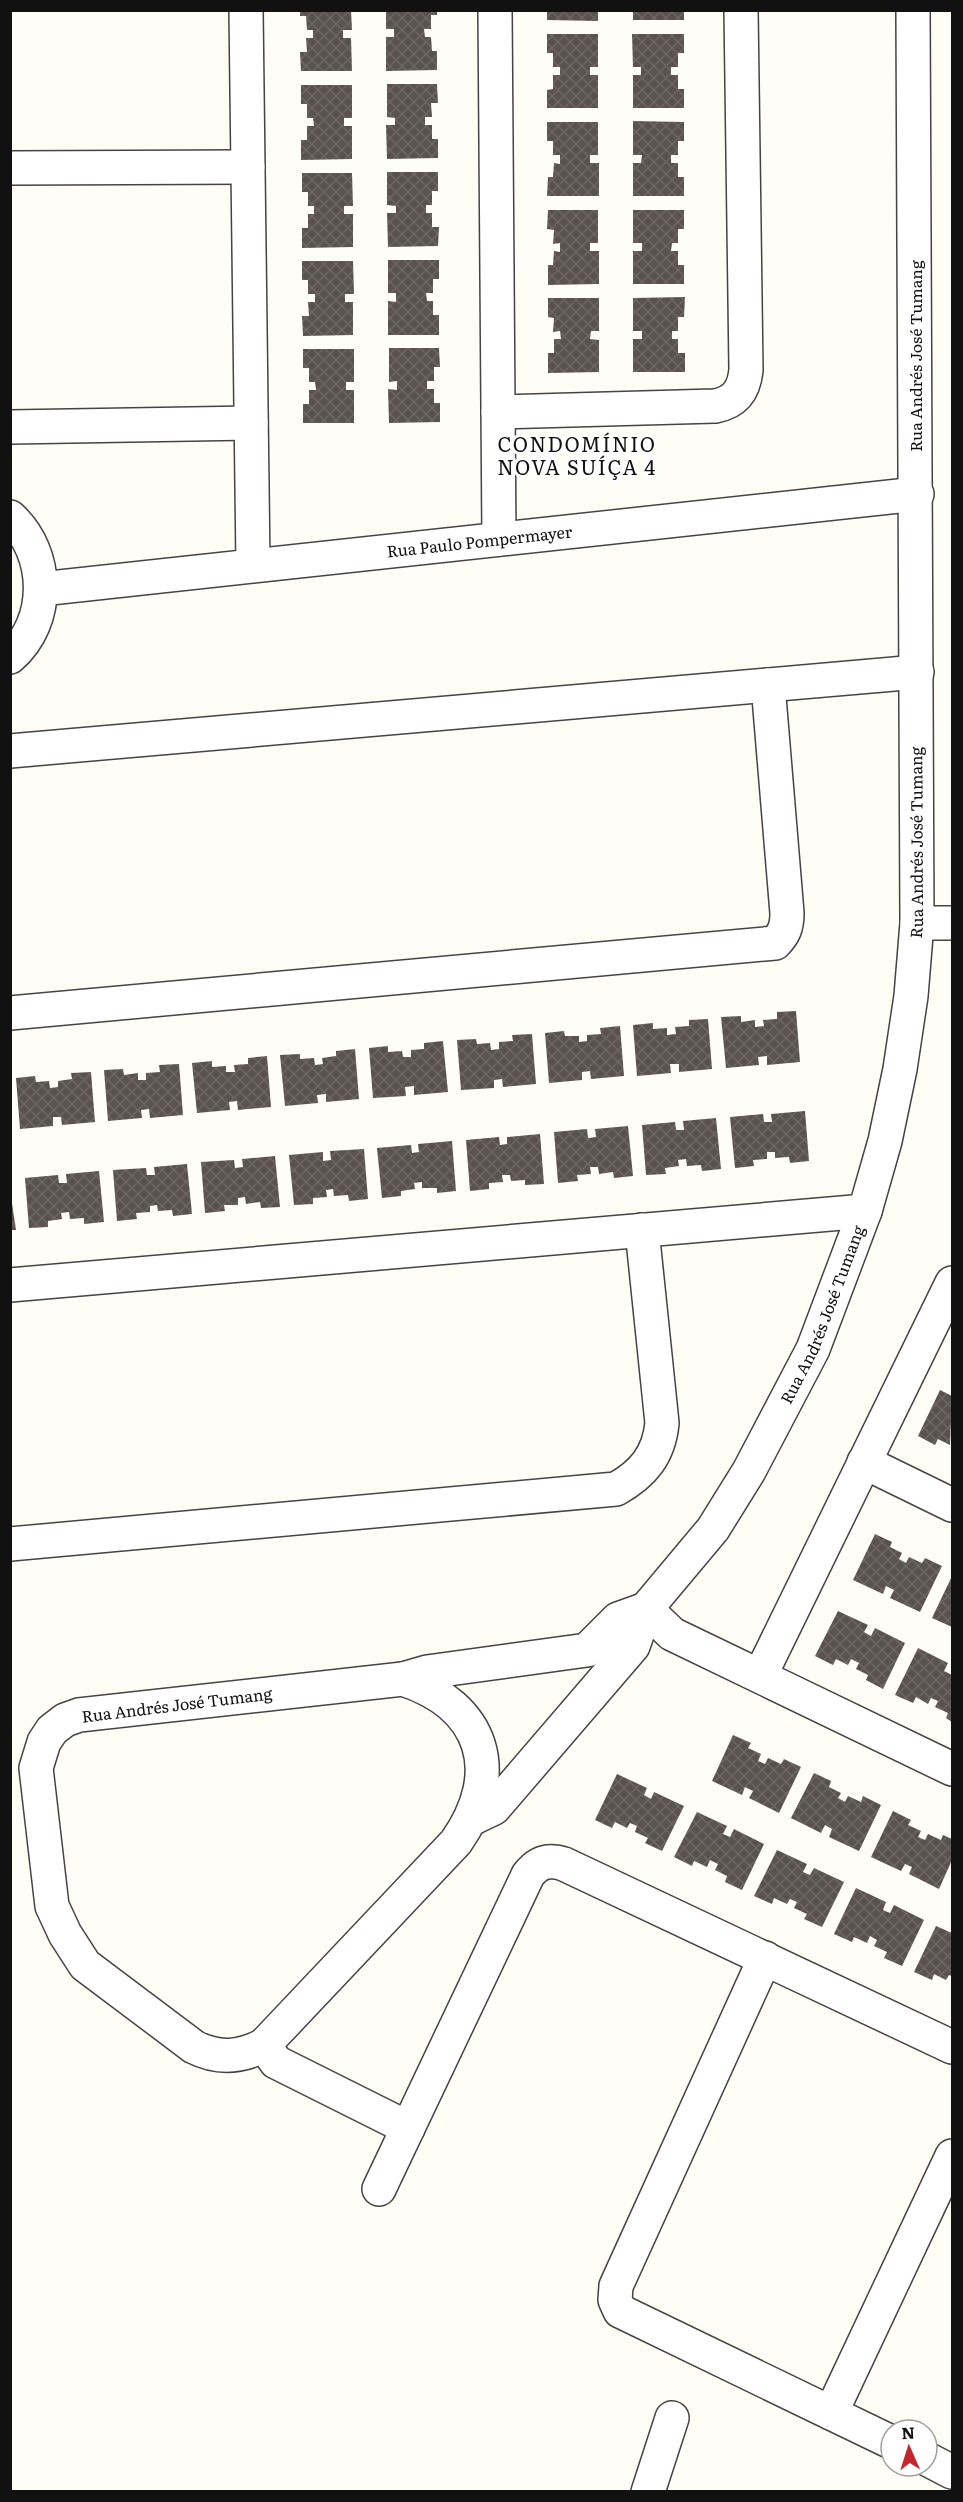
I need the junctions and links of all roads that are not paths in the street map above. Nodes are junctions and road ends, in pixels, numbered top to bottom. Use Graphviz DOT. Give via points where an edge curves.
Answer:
graph roads {
  1 [pos="246,10"];
  2 [pos="495,10"];
  3 [pos="741,10"];
  4 [pos="913,10"];
  5 [pos="248,166"];
  6 [pos="10,168"];
  7 [pos="498,412"];
  8 [pos="251,423"];
  9 [pos="10,427"];
  10 [pos="917,494"];
  11 [pos="10,518"];
  12 [pos="500,539"];
  13 [pos="253,566"];
  14 [pos="41,589"];
  15 [pos="10,657"];
  16 [pos="917,672"];
  17 [pos="768,686"];
  18 [pos="10,751"];
  19 [pos="917,923"];
  20 [pos="952,923"];
  21 [pos="10,1013"];
  22 [pos="865,1211"];
  23 [pos="642,1230"];
  24 [pos="952,1283"];
  25 [pos="10,1285"];
  26 [pos="864,1462"];
  27 [pos="952,1505"];
  28 [pos="10,1544"];
  29 [pos="646,1609"];
  30 [pos="760,1676"];
  31 [pos="403,1679"];
  32 [pos="952,1769"];
  33 [pos="471,1820"];
  34 [pos="765,1958"];
  35 [pos="264,2045"];
  36 [pos="952,2047"];
  37 [pos="408,2128"];
  38 [pos="952,2156"];
  39 [pos="379,2189"];
  40 [pos="831,2413"];
  41 [pos="672,2418"];
  42 [pos="879,2436"];
  43 [pos="648,2492"];
  1 -- 5 [label="street"];
  2 -- 7 [label="street"];
  3 -- 7 [label="street" via="746,370 739,394 715,406"];
  4 -- 10 [label="street, Rua Andrés José Tumang"];
  5 -- 6 [label="street"];
  5 -- 8 [label="street"];
  7 -- 12 [label="street"];
  8 -- 9 [label="street"];
  8 -- 13 [label="street"];
  10 -- 12 [label="street, Rua Paulo Pompermayer"];
  10 -- 16 [label="street, Rua Andrés José Tumang"];
  11 -- 14 [label="street" via="31,543 39,565"];
  12 -- 13 [label="street, Rua Paulo Pompermayer"];
  13 -- 14 [label="street, Rua Paulo Pompermayer"];
  14 -- 15 [label="street" via="38,612 29,634"];
  16 -- 17 [label="street"];
  16 -- 19 [label="street, Rua Andrés José Tumang"];
  17 -- 18 [label="street"];
  17 -- 21 [label="street" via="787,914 783,936 775,943"];
  19 -- 20 [label="street"];
  19 -- 22 [label="street, Rua Andrés José Tumang" via="900,1069"];
  22 -- 23 [label="street"];
  22 -- 29 [label="street, Rua Andrés José Tumang" via="821,1329 783,1411 713,1528"];
  23 -- 25 [label="street"];
  23 -- 28 [label="street" via="662,1423 660,1438 647,1466 616,1489"];
  24 -- 26 [label="street"];
  26 -- 27 [label="street"];
  26 -- 30 [label="street"];
  29 -- 30 [label="street" via="672,1634"];
  29 -- 31 [label="street" via="618,1619 587,1650 427,1672"];
  29 -- 33 [label="street" via="633,1646 494,1808"];
  30 -- 32 [label="street"];
  31 -- 33 [label="street, Rua Andrés José Tumang" via="448,1700 465,1718 477,1740 483,1767 481,1794"];
  31 -- 35 [label="street, Rua Andrés José Tumang" via="79,1715 52,1730 39,1755 36,1768 52,1906 85,1965 206,2053 234,2056"];
  33 -- 35 [label="street, Rua Andrés José Tumang" via="456,1842"];
  34 -- 36 [label="street"];
  34 -- 37 [label="street" via="564,1864 542,1863 528,1875"];
  34 -- 40 [label="street" via="616,2286 615,2300 620,2311"];
  35 -- 37 [label="street" via="276,2062"];
  37 -- 39 [label="street"];
  38 -- 40 [label="street"];
  40 -- 42 [label="street"];
  41 -- 43 [label="street"];
}
